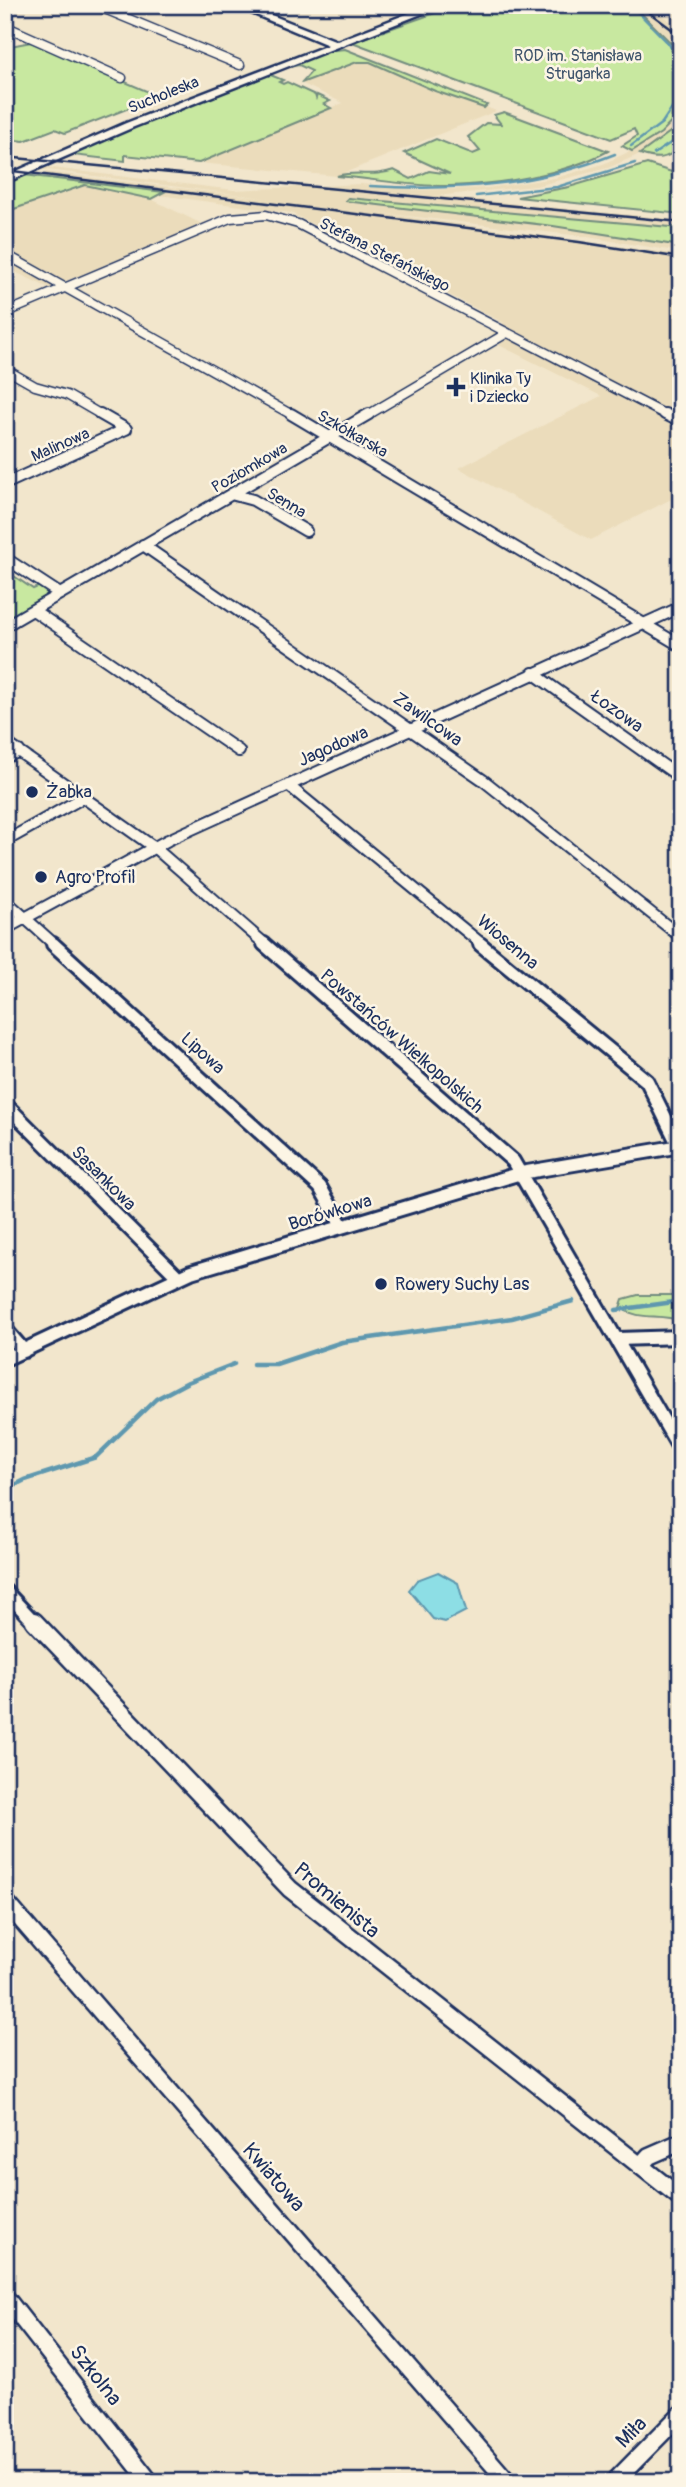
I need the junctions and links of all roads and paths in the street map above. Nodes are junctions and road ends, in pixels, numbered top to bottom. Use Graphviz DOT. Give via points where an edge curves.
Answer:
graph roads {
  1 [pos="95,5"];
  2 [pos="237,5"];
  3 [pos="414,5"];
  4 [pos="439,5"];
  5 [pos="425,10"];
  6 [pos="5,26"];
  7 [pos="335,44"];
  8 [pos="240,65"];
  9 [pos="122,78"];
  10 [pos="5,180"];
  11 [pos="5,254"];
  12 [pos="65,287"];
  13 [pos="5,313"];
  14 [pos="507,333"];
  15 [pos="5,369"];
  16 [pos="681,422"];
  17 [pos="331,436"];
  18 [pos="5,484"];
  19 [pos="243,487"];
  20 [pos="231,494"];
  21 [pos="253,500"];
  22 [pos="306,531"];
  23 [pos="143,545"];
  24 [pos="5,558"];
  25 [pos="60,594"];
  26 [pos="681,607"];
  27 [pos="33,610"];
  28 [pos="645,623"];
  29 [pos="5,626"];
  30 [pos="681,646"];
  31 [pos="533,673"];
  32 [pos="413,729"];
  33 [pos="5,742"];
  34 [pos="19,751"];
  35 [pos="239,751"];
  36 [pos="5,758"];
  37 [pos="681,778"];
  38 [pos="288,785"];
  39 [pos="84,797"];
  40 [pos="11,838"];
  41 [pos="155,848"];
  42 [pos="5,900"];
  43 [pos="27,917"];
  44 [pos="5,929"];
  45 [pos="681,937"];
  46 [pos="5,1104"];
  47 [pos="680,1146"];
  48 [pos="521,1173"];
  49 [pos="342,1226"];
  50 [pos="178,1277"];
  51 [pos="5,1328"];
  52 [pos="681,1337"];
  53 [pos="618,1339"];
  54 [pos="24,1350"];
  55 [pos="5,1359"];
  56 [pos="681,1451"];
  57 [pos="5,1591"];
  58 [pos="5,1901"];
  59 [pos="681,2142"];
  60 [pos="640,2166"];
  61 [pos="681,2198"];
  62 [pos="5,2297"];
  63 [pos="681,2414"];
  64 [pos="150,2482"];
  65 [pos="508,2482"];
  66 [pos="614,2482"];
  1 -- 8 [label="street"];
  2 -- 7 [label="street"];
  3 -- 5 [label="street"];
  4 -- 5 [label="street, Sucholeska"];
  5 -- 7 [label="street, Sucholeska"];
  6 -- 9 [label="street"];
  7 -- 10 [label="street, Sucholeska" via="112,132"];
  11 -- 12 [label="street, Szkółkarska"];
  12 -- 13 [label="street, Stefana Stefańskiego"];
  12 -- 14 [label="street, Stefana Stefańskiego" via="230,218 266,215 298,224"];
  12 -- 17 [label="street, Szkółkarska"];
  14 -- 16 [label="street, Stefana Stefańskiego"];
  14 -- 17 [label="street, Poziomkowa"];
  15 -- 18 [label="street, Malinowa" via="35,386 67,395 126,429"];
  17 -- 19 [label="street, Poziomkowa"];
  17 -- 28 [label="street, Szkółkarska"];
  19 -- 20 [label="street, Poziomkowa"];
  19 -- 21 [label="street, Senna"];
  20 -- 21 [label="street, Senna"];
  20 -- 23 [label="street, Poziomkowa"];
  21 -- 22 [label="street, Senna"];
  23 -- 25 [label="street, Poziomkowa"];
  23 -- 32 [label="street, Zawilcowa"];
  24 -- 25 [label="street"];
  25 -- 27 [label="street, Poziomkowa"];
  26 -- 28 [label="street, Jagodowa"];
  27 -- 29 [label="street, Poziomkowa"];
  27 -- 35 [label="street"];
  28 -- 30 [label="street, Szkółkarska"];
  28 -- 31 [label="street, Jagodowa"];
  31 -- 32 [label="street, Jagodowa"];
  31 -- 37 [label="street, Łozowa"];
  32 -- 38 [label="street, Jagodowa"];
  32 -- 45 [label="street, Zawilcowa"];
  33 -- 34 [label="street, Powstańców Wielkopolskich"];
  34 -- 36 [label="street"];
  34 -- 39 [label="street, Powstańców Wielkopolskich"];
  38 -- 41 [label="street, Jagodowa"];
  38 -- 47 [label="street, Wiosenna" via="647,1081"];
  39 -- 40 [label="street"];
  39 -- 41 [label="street, Powstańców Wielkopolskich"];
  41 -- 43 [label="street, Jagodowa"];
  41 -- 48 [label="street, Powstańców Wielkopolskich" via="513,1161"];
  42 -- 43 [label="street, Lipowa"];
  43 -- 44 [label="street, Jagodowa"];
  43 -- 49 [label="street, Lipowa" via="320,1187"];
  46 -- 50 [label="street, Sasankowa"];
  47 -- 48 [label="street, Borówkowa"];
  48 -- 49 [label="street, Borówkowa"];
  48 -- 53 [label="street, Powstańców Wielkopolskich"];
  49 -- 50 [label="street, Borówkowa"];
  50 -- 54 [label="street, Borówkowa"];
  51 -- 54 [label="street"];
  52 -- 53 [label="street"];
  53 -- 56 [label="street, Powstańców Wielkopolskich"];
  54 -- 55 [label="street, Borówkowa"];
  57 -- 60 [label="street, Promienista" via="290,1889"];
  58 -- 65 [label="street, Kwiatowa"];
  59 -- 60 [label="street"];
  60 -- 61 [label="street, Promienista"];
  62 -- 64 [label="street, Szkolna"];
  63 -- 66 [label="street, Miła"];
}
